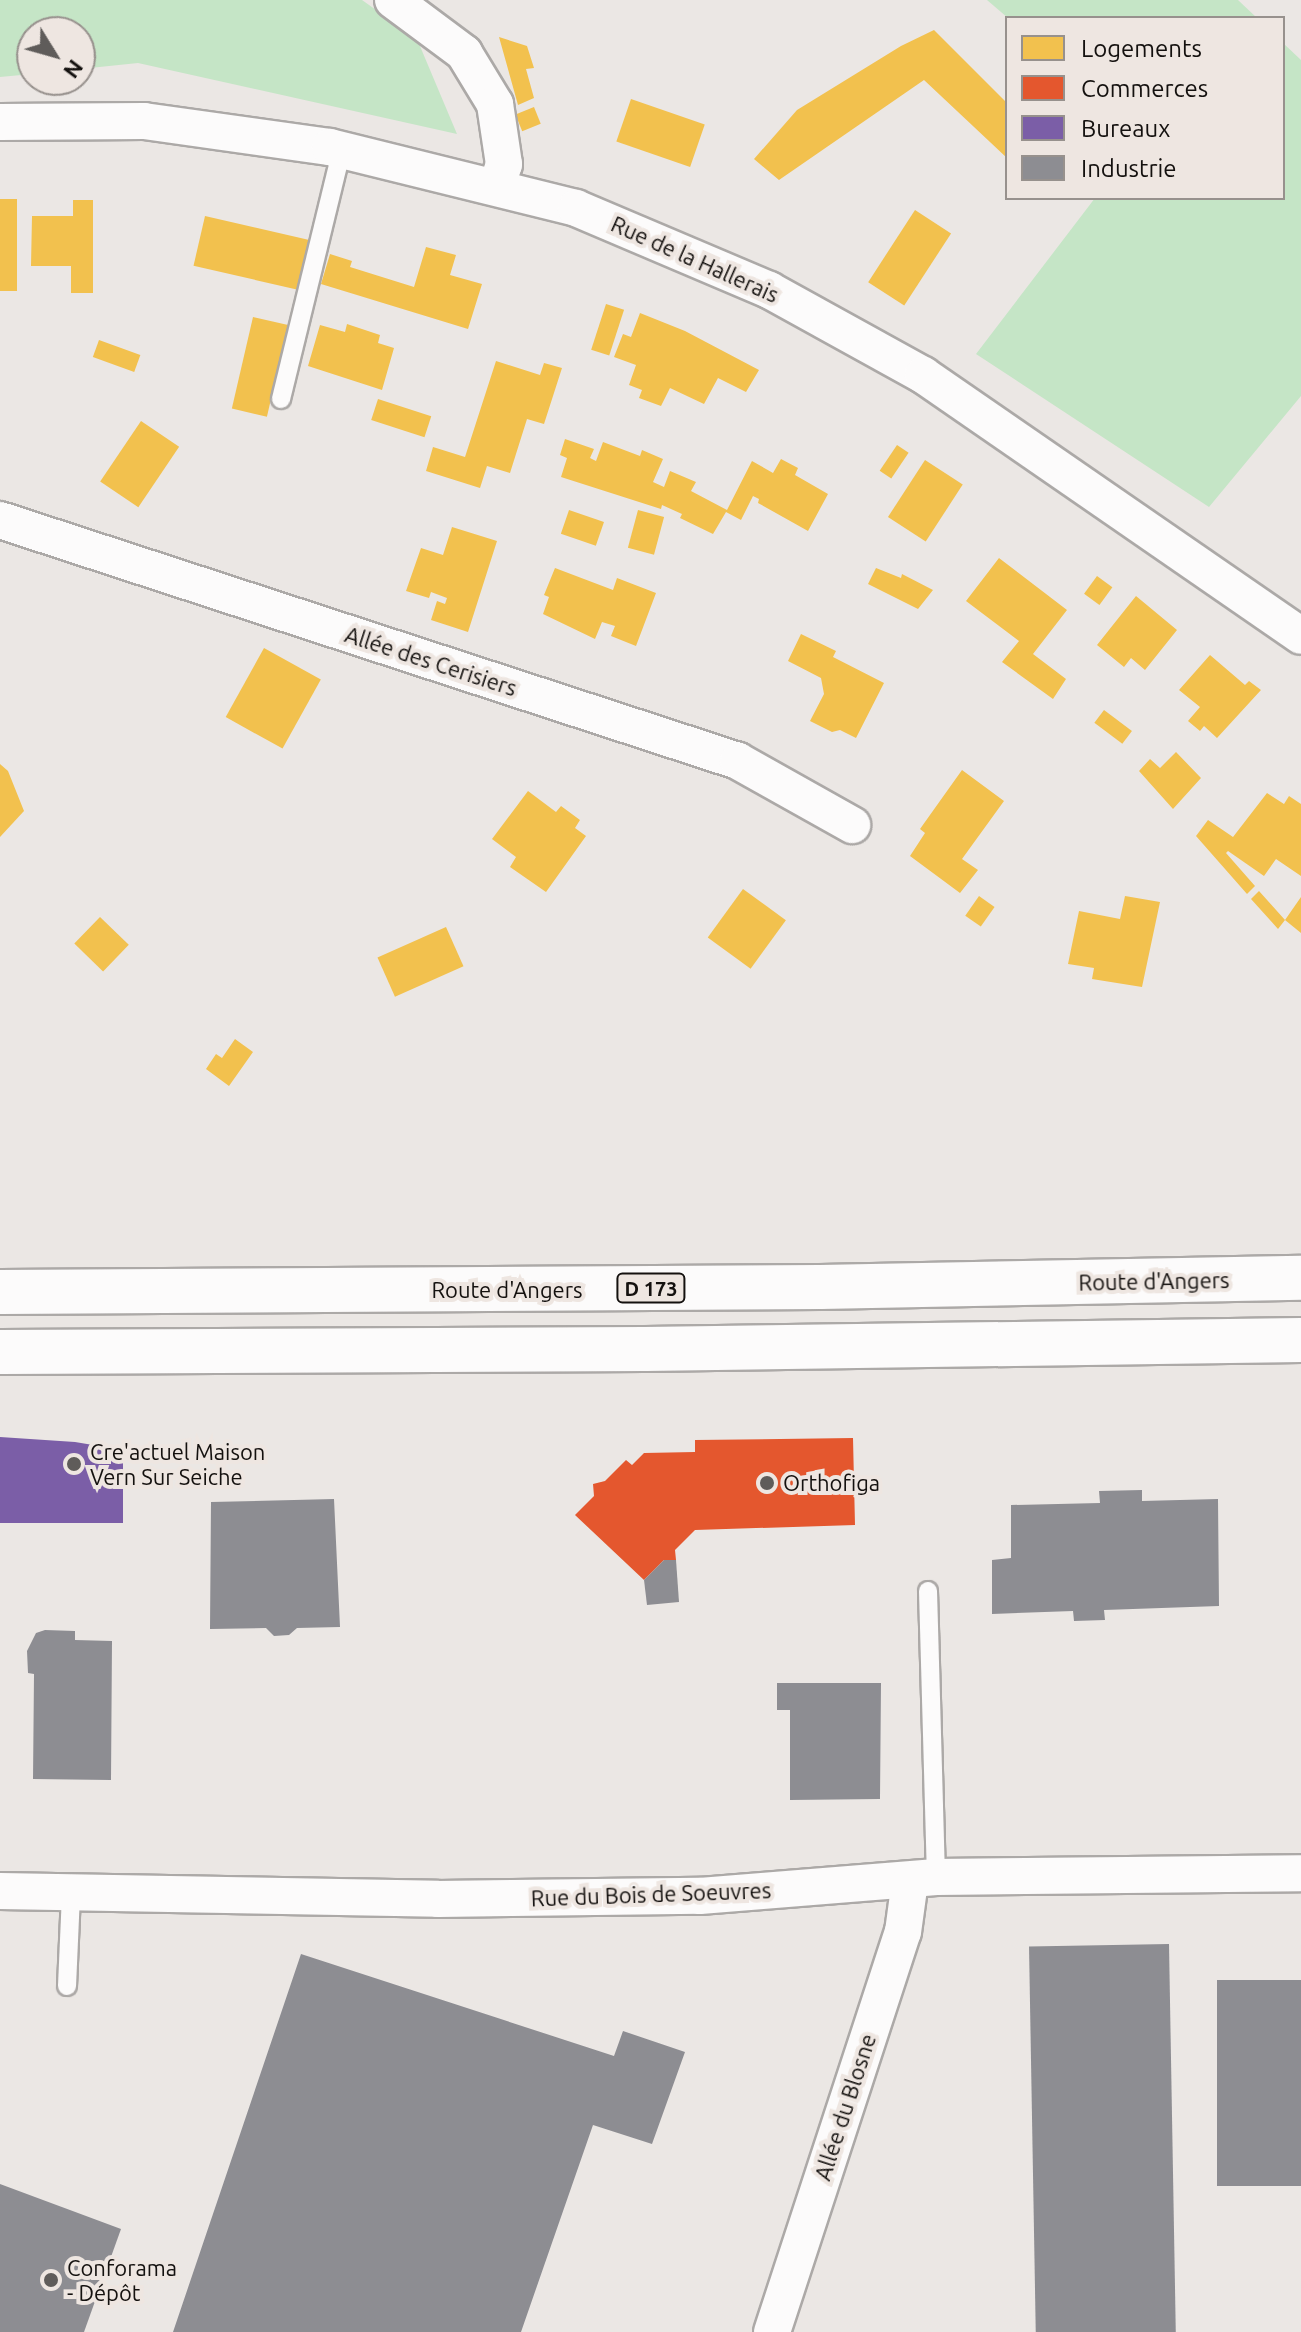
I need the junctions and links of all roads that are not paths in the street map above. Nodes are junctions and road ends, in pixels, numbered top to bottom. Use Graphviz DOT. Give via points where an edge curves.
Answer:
graph roads {
  1 [pos="393,0"];
  2 [pos="0,122"];
  3 [pos="342,149"];
  4 [pos="497,186"];
  5 [pos="281,399"];
  6 [pos="0,520"];
  7 [pos="1301,636"];
  8 [pos="852,825"];
  9 [pos="1301,1278"];
  10 [pos="0,1292"];
  11 [pos="1301,1340"];
  12 [pos="0,1352"];
  13 [pos="928,1591"];
  14 [pos="1301,1873"];
  15 [pos="923,1879"];
  16 [pos="0,1891"];
  17 [pos="71,1893"];
  18 [pos="67,1986"];
  19 [pos="772,2332"];
  1 -- 4 [label="street" via="464,53 495,104 504,164"];
  2 -- 3 [label="street, Rue de la Hallerais" via="144,121"];
  3 -- 4 [label="street, Rue de la Hallerais"];
  3 -- 5 [label="lane"];
  4 -- 7 [label="street, Rue de la Hallerais" via="576,208 667,245 769,290 858,338 982,413"];
  6 -- 8 [label="street, Allée des Cerisiers" via="738,761"];
  9 -- 10 [label="highway, Route d'Angers / D 173"];
  11 -- 12 [label="highway"];
  13 -- 15 [label="lane"];
  14 -- 15 [label="street, Rue du Bois de Soeuvres"];
  15 -- 17 [label="street, Rue du Bois de Soeuvres" via="700,1896 423,1899"];
  15 -- 19 [label="street, Allée du Blosne"];
  16 -- 17 [label="street, Rue du Bois de Soeuvres"];
  17 -- 18 [label="lane"];
}
